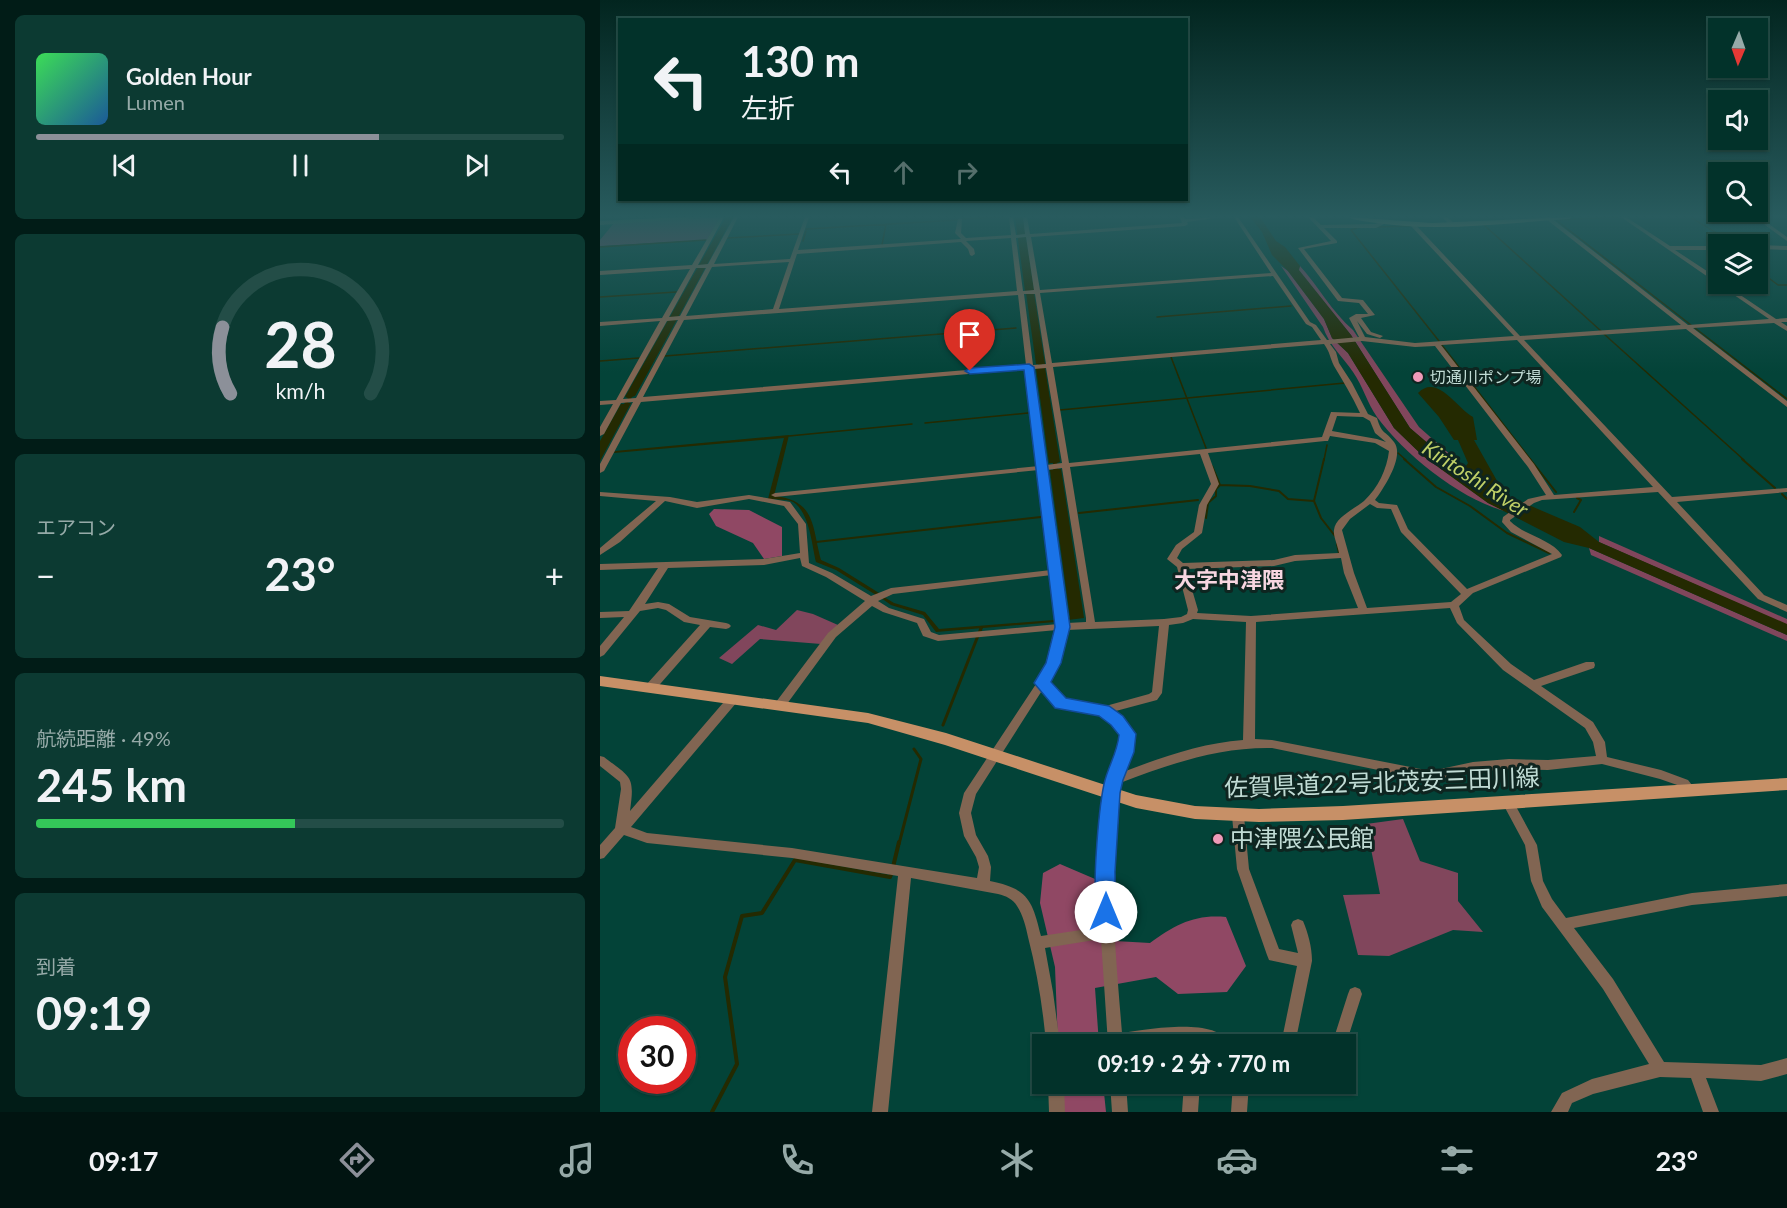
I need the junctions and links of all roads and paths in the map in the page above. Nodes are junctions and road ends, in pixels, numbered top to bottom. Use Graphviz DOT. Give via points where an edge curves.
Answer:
graph roads {
  1 [pos="660,269"];
  2 [pos="700,269"];
  3 [pos="700,269"];
  4 [pos="790,269"];
  5 [pos="1023,269"];
  6 [pos="1028,269"];
  7 [pos="1271,269"];
  8 [pos="1317,269"];
  9 [pos="1454,269"];
  10 [pos="1613,269"];
  11 [pos="600,273"];
  12 [pos="1274,274"];
  13 [pos="1029,292"];
  14 [pos="1736,294"];
  15 [pos="776,311"];
  16 [pos="1356,316"];
  17 [pos="673,319"];
  18 [pos="1787,320"];
  19 [pos="1775,321"];
  20 [pos="600,324"];
  21 [pos="1688,327"];
  22 [pos="1787,329"];
  23 [pos="1519,338"];
  24 [pos="1362,339"];
  25 [pos="1327,342"];
  26 [pos="1436,343"];
  27 [pos="1404,345"];
  28 [pos="1040,366"];
  29 [pos="628,401"];
  30 [pos="600,403"];
  31 [pos="1787,405"];
  32 [pos="1365,415"];
  33 [pos="1328,433"];
  34 [pos="600,434"];
  35 [pos="1394,450"];
  36 [pos="1203,451"];
  37 [pos="1058,466"];
  38 [pos="1042,468"];
  39 [pos="600,471"];
  40 [pos="1659,489"];
  41 [pos="1787,490"];
  42 [pos="600,494"];
  43 [pos="775,495"];
  44 [pos="1551,497"];
  45 [pos="663,499"];
  46 [pos="1671,500"];
  47 [pos="1370,501"];
  48 [pos="600,552"];
  49 [pos="803,555"];
  50 [pos="1344,555"];
  51 [pos="665,566"];
  52 [pos="1181,566"];
  53 [pos="600,567"];
  54 [pos="1056,572"];
  55 [pos="1465,593"];
  56 [pos="877,597"];
  57 [pos="1454,605"];
  58 [pos="1787,609"];
  59 [pos="1363,610"];
  60 [pos="634,611"];
  61 [pos="600,615"];
  62 [pos="1192,616"];
  63 [pos="1251,619"];
  64 [pos="1164,622"];
  65 [pos="707,624"];
  66 [pos="726,626"];
  67 [pos="1090,626"];
  68 [pos="1063,627"];
  69 [pos="600,653"];
  70 [pos="1590,665"];
  71 [pos="600,681"];
  72 [pos="1042,683"];
  73 [pos="1532,685"];
  74 [pos="650,688"];
  75 [pos="733,699"];
  76 [pos="780,705"];
  77 [pos="1103,711"];
  78 [pos="1249,742"];
  79 [pos="993,756"];
  80 [pos="600,760"];
  81 [pos="1602,760"];
  82 [pos="1787,784"];
  83 [pos="1113,787"];
  84 [pos="1690,790"];
  85 [pos="1509,804"];
  86 [pos="1238,816"];
  87 [pos="621,828"];
  88 [pos="600,854"];
  89 [pos="905,872"];
  90 [pos="983,885"];
  91 [pos="1787,890"];
  92 [pos="1298,924"];
  93 [pos="1566,926"];
  94 [pos="1106,932"];
  95 [pos="1037,943"];
  96 [pos="1305,961"];
  97 [pos="1355,994"];
  98 [pos="1051,1034"];
  99 [pos="1114,1034"];
  100 [pos="1290,1034"];
  101 [pos="1342,1034"];
  102 [pos="1787,1066"];
  103 [pos="1660,1069"];
  104 [pos="1696,1071"];
  105 [pos="1056,1094"];
  106 [pos="1119,1094"];
  107 [pos="1191,1094"];
  108 [pos="1240,1094"];
  109 [pos="880,1112"];
  110 [pos="1057,1112"];
  111 [pos="1120,1112"];
  112 [pos="1190,1112"];
  113 [pos="1239,1112"];
  114 [pos="1559,1112"];
  115 [pos="1711,1112"];
  1 -- 11 [label="street"];
  2 -- 17 [label="street"];
  3 -- 17 [label="street"];
  4 -- 15 [label="street"];
  5 -- 13 [label="street"];
  6 -- 13 [label="street"];
  7 -- 12 [label="street"];
  8 -- 16 [label="street" via="1340,300 1361,301 1372,315"];
  9 -- 23 [label="street"];
  10 -- 21 [label="street"];
  12 -- 13 [label="street"];
  12 -- 25 [label="street" via="1308,323"];
  13 -- 15 [label="street"];
  13 -- 28 [label="street"];
  13 -- 28 [label="street"];
  14 -- 19 [label="street"];
  15 -- 17 [label="street"];
  16 -- 24 [label="street" via="1352,318"];
  16 -- 27 [label="street" via="1369,333"];
  17 -- 20 [label="street"];
  17 -- 29 [label="street"];
  17 -- 29 [label="street"];
  18 -- 19 [label="street"];
  19 -- 21 [label="street"];
  19 -- 22 [label="street"];
  21 -- 23 [label="street"];
  21 -- 31 [label="street"];
  23 -- 26 [label="street"];
  23 -- 40 [label="street"];
  24 -- 25 [label="street"];
  24 -- 27 [label="street"];
  25 -- 28 [label="street"];
  25 -- 32 [label="street"];
  26 -- 27 [label="street"];
  26 -- 44 [label="street"];
  28 -- 29 [label="street"];
  28 -- 37 [label="street"];
  28 -- 38 [label="street"];
  29 -- 30 [label="street"];
  29 -- 34 [label="street"];
  29 -- 39 [label="street"];
  32 -- 33 [label="street" via="1334,414"];
  32 -- 35 [label="street" via="1374,420 1375,428"];
  33 -- 35 [label="street" via="1377,441"];
  33 -- 36 [label="street" via="1325,439"];
  35 -- 47 [label="street"];
  36 -- 37 [label="street"];
  36 -- 52 [label="street" via="1215,484 1203,505 1198,533 1179,547 1172,559"];
  37 -- 38 [label="street"];
  37 -- 67 [label="street"];
  38 -- 43 [label="street"];
  38 -- 54 [label="street"];
  40 -- 44 [label="street"];
  40 -- 46 [label="street"];
  41 -- 46 [label="street"];
  42 -- 45 [label="street"];
  44 -- 55 [label="street" via="1532,501 1506,522 1558,555"];
  45 -- 48 [label="street"];
  45 -- 49 [label="street" via="707,505 749,497 788,504 802,524"];
  46 -- 58 [label="street" via="1761,597"];
  47 -- 50 [label="street" via="1339,526"];
  47 -- 55 [label="street" via="1394,507 1404,530"];
  49 -- 51 [label="street"];
  49 -- 56 [label="street" via="811,569"];
  50 -- 52 [label="street" via="1274,563"];
  50 -- 59 [label="street"];
  51 -- 53 [label="street"];
  51 -- 60 [label="street"];
  52 -- 62 [label="street"];
  54 -- 56 [label="street"];
  54 -- 68 [label="street"];
  55 -- 57 [label="street"];
  56 -- 68 [label="street" via="886,610 921,621 931,637"];
  56 -- 76 [label="street" via="832,634"];
  57 -- 59 [label="street"];
  57 -- 73 [label="street" via="1468,631"];
  59 -- 63 [label="street"];
  60 -- 61 [label="street"];
  60 -- 65 [label="street" via="658,605 669,607 687,620"];
  60 -- 69 [label="street"];
  62 -- 63 [label="street"];
  62 -- 64 [label="street"];
  63 -- 78 [label="street"];
  64 -- 67 [label="street"];
  64 -- 77 [label="street" via="1157,693"];
  65 -- 66 [label="street"];
  65 -- 74 [label="street"];
  67 -- 68 [label="street"];
  68 -- 72 [label="street" via="1053,663"];
  70 -- 73 [label="street"];
  71 -- 74 [label="main road, 佐賀県道22号北茂安三田川線"];
  72 -- 77 [label="street" via="1061,704"];
  72 -- 79 [label="street"];
  73 -- 81 [label="street" via="1588,725 1599,742"];
  74 -- 75 [label="main road, 佐賀県道22号北茂安三田川線"];
  75 -- 76 [label="main road, 佐賀県道22号北茂安三田川線"];
  75 -- 87 [label="street"];
  76 -- 79 [label="main road, 佐賀県道22号北茂安三田川線" via="896,724"];
  77 -- 83 [label="street" via="1117,720 1127,734 1126,752"];
  78 -- 81 [label="street" via="1431,776 1473,767"];
  78 -- 83 [label="street" via="1138,769"];
  79 -- 83 [label="main road, 佐賀県道22号北茂安三田川線"];
  79 -- 90 [label="street" via="970,793 965,813 970,836 985,867"];
  80 -- 87 [label="street" via="626,780"];
  81 -- 84 [label="street" via="1684,783"];
  82 -- 84 [label="main road, 佐賀県道22号北茂安三田川線"];
  83 -- 86 [label="main road, 佐賀県道22号北茂安三田川線" via="1172,810"];
  83 -- 94 [label="street"];
  84 -- 85 [label="main road, 佐賀県道22号北茂安三田川線"];
  85 -- 86 [label="main road, 佐賀県道22号北茂安三田川線"];
  85 -- 93 [label="street" via="1531,845 1537,881 1547,903"];
  86 -- 96 [label="street" via="1243,869 1274,956"];
  87 -- 88 [label="street"];
  87 -- 89 [label="street" via="647,838 792,853"];
  89 -- 90 [label="street"];
  89 -- 109 [label="street"];
  90 -- 95 [label="street" via="1019,898"];
  91 -- 93 [label="street" via="1692,898 1569,922"];
  92 -- 96 [label="street"];
  93 -- 103 [label="street" via="1608,984"];
  94 -- 95 [label="street"];
  94 -- 99 [label="street"];
  95 -- 98 [label="street"];
  96 -- 100 [label="street"];
  97 -- 101 [label="street"];
  102 -- 104 [label="street" via="1761,1073"];
  103 -- 104 [label="street"];
  103 -- 114 [label="street" via="1592,1087 1567,1098"];
  104 -- 115 [label="street"];
  105 -- 110 [label="street"];
  106 -- 111 [label="street"];
  107 -- 112 [label="street"];
  108 -- 113 [label="street"];
}
